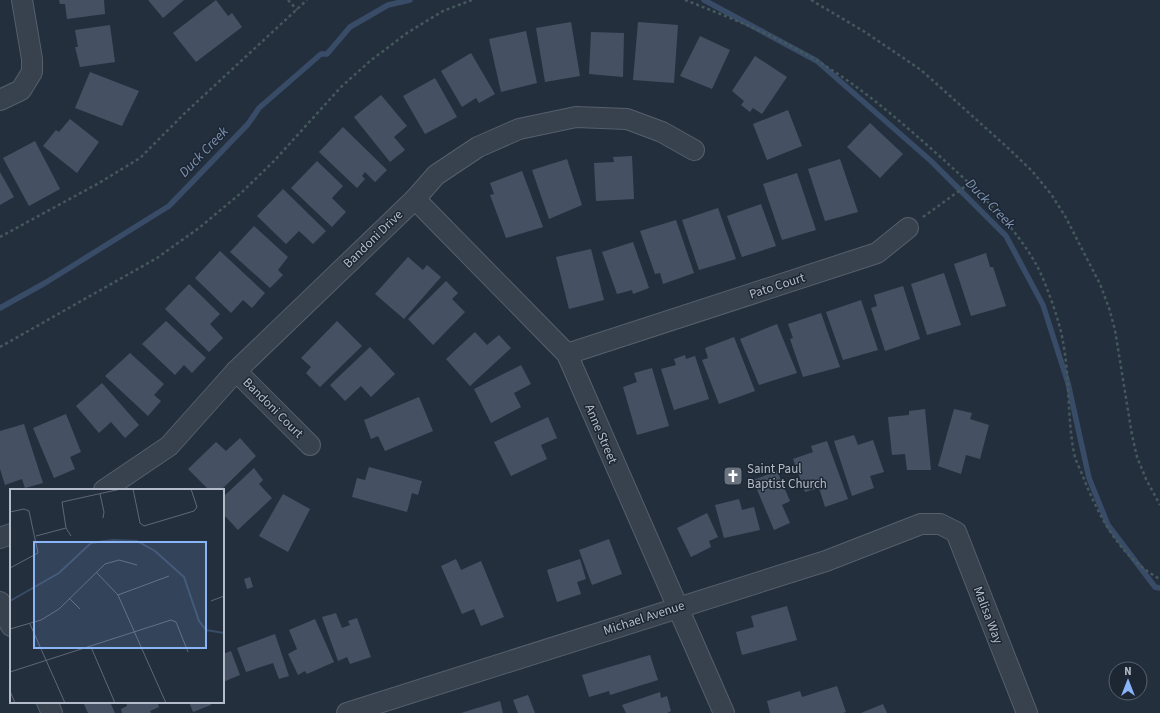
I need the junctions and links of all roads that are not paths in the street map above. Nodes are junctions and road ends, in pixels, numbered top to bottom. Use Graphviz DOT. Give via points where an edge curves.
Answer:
graph roads {
  1 [pos="22,0"];
  2 [pos="0,100"];
  3 [pos="694,150"];
  4 [pos="415,199"];
  5 [pos="908,228"];
  6 [pos="567,354"];
  7 [pos="236,371"];
  8 [pos="310,445"];
  9 [pos="105,489"];
  10 [pos="940,524"];
  11 [pos="10,534"];
  12 [pos="0,538"];
  13 [pos="0,602"];
  14 [pos="677,607"];
  15 [pos="10,624"];
  16 [pos="47,703"];
  17 [pos="385,707"];
  18 [pos="52,713"];
  19 [pos="347,713"];
  20 [pos="724,713"];
  21 [pos="1027,713"];
  1 -- 2 [label="street" via="32,72 21,90"];
  3 -- 4 [label="street, Bandoni Drive" via="662,132 627,119 576,116 518,129 478,147 436,175"];
  4 -- 6 [label="street, Anne Street"];
  4 -- 7 [label="street, Bandoni Drive"];
  5 -- 6 [label="street, Pato Court" via="878,253"];
  6 -- 14 [label="street, Anne Street"];
  7 -- 8 [label="street, Bandoni Court"];
  7 -- 9 [label="street, Bandoni Drive" via="169,446"];
  10 -- 14 [label="street, Michael Avenue" via="921,524 826,561"];
  10 -- 21 [label="street, Malisa Way" via="956,532"];
  11 -- 12 [label="street"];
  13 -- 15 [label="street"];
  14 -- 17 [label="street, Michael Avenue"];
  14 -- 20 [label="street, Anne Street"];
  16 -- 18 [label="street"];
  17 -- 19 [label="street, Michael Avenue"];
}
